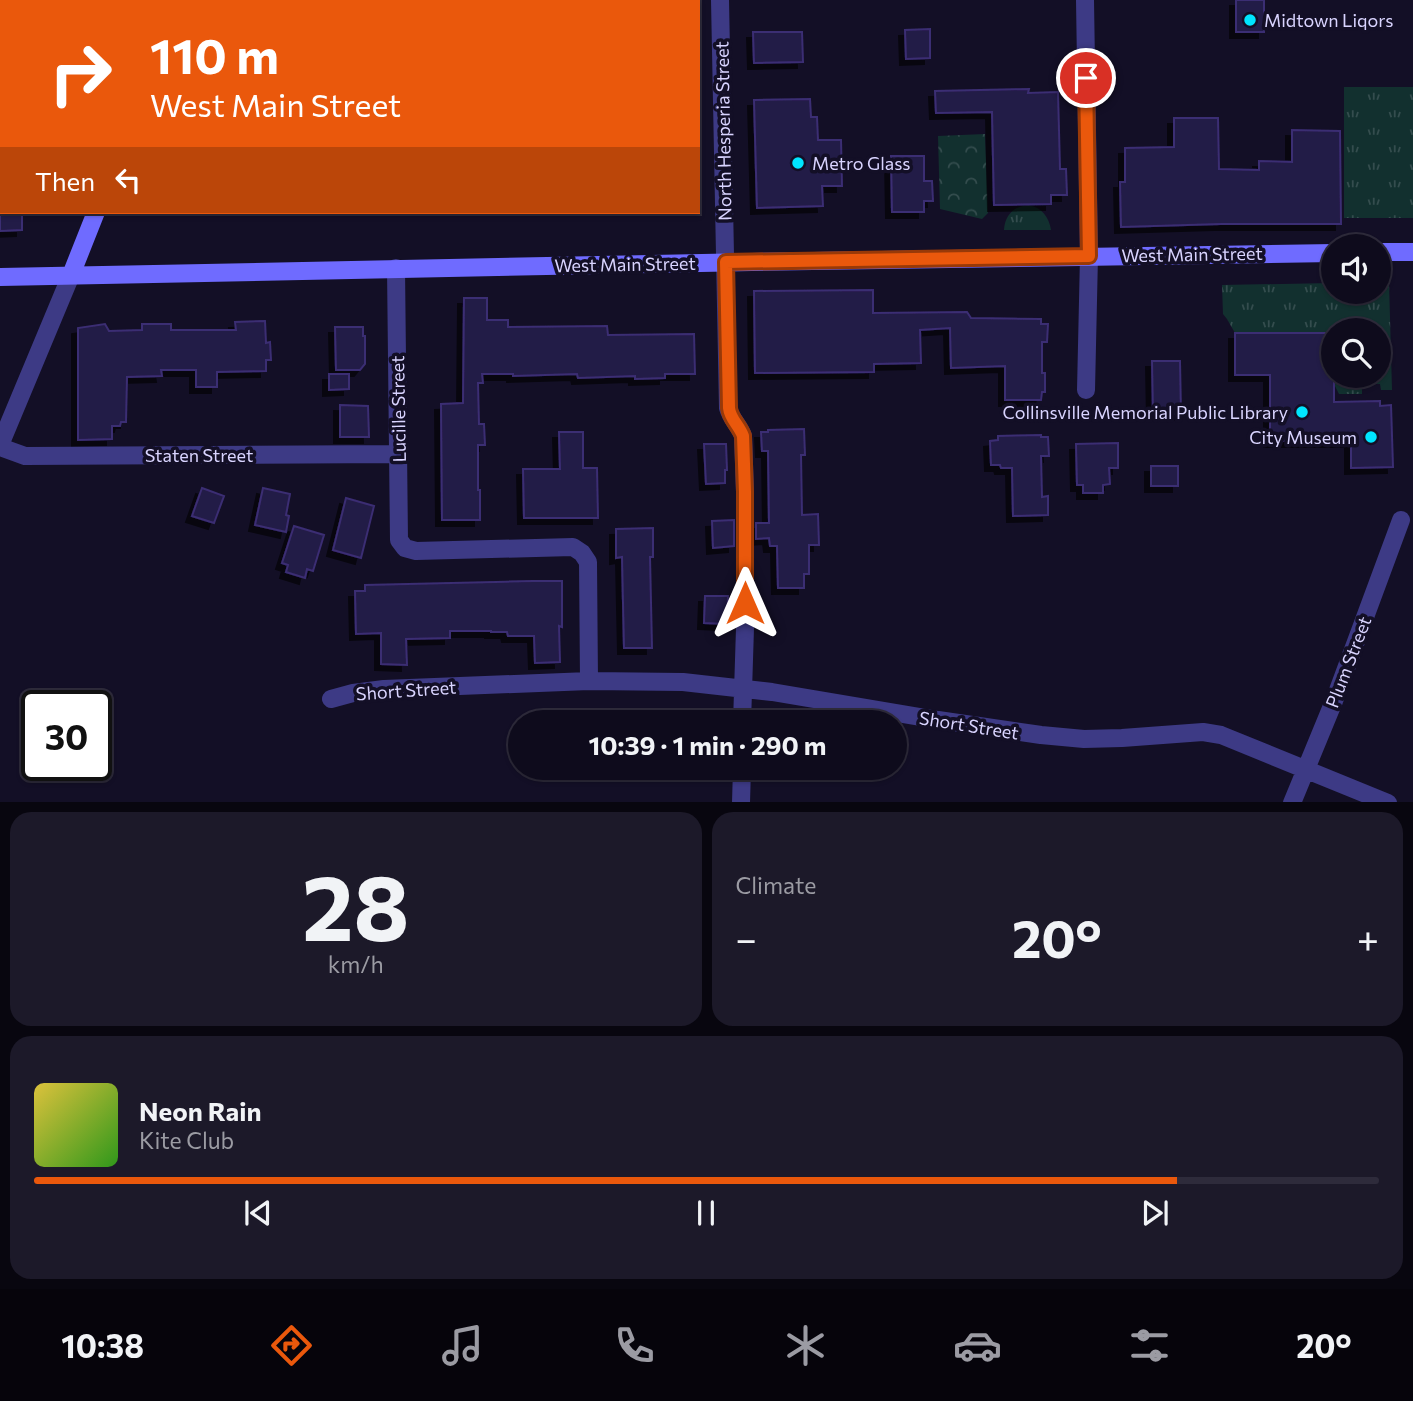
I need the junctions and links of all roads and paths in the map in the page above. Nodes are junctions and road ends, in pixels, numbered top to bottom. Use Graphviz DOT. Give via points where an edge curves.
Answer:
graph roads {
  1 [pos="720,0"];
  2 [pos="1085,0"];
  3 [pos="95,214"];
  4 [pos="1391,252"];
  5 [pos="1413,252"];
  6 [pos="1321,253"];
  7 [pos="1089,256"];
  8 [pos="726,262"];
  9 [pos="396,268"];
  10 [pos="71,275"];
  11 [pos="0,277"];
  12 [pos="1086,390"];
  13 [pos="0,446"];
  14 [pos="399,454"];
  15 [pos="1401,520"];
  16 [pos="589,681"];
  17 [pos="743,688"];
  18 [pos="331,699"];
  19 [pos="742,710"];
  20 [pos="1305,768"];
  21 [pos="742,780"];
  22 [pos="741,802"];
  23 [pos="1292,802"];
  24 [pos="1386,802"];
  1 -- 8 [label="street, North Hesperia Street"];
  2 -- 7 [label="street"];
  3 -- 10 [label="main road"];
  4 -- 5 [label="main road"];
  6 -- 7 [label="main road, West Main Street"];
  7 -- 8 [label="main road, West Main Street"];
  7 -- 12 [label="street"];
  8 -- 9 [label="main road, West Main Street"];
  8 -- 17 [label="street, North Hesperia Street" via="729,408 743,436"];
  9 -- 10 [label="main road, West Main Street"];
  9 -- 14 [label="street, Lucille Street"];
  10 -- 11 [label="main road, West Main Street"];
  10 -- 13 [label="street"];
  13 -- 14 [label="street, Staten Street" via="25,456"];
  14 -- 16 [label="street, Lucille Street" via="399,540 405,548 573,547 582,553 588,562"];
  15 -- 20 [label="street, Plum Street"];
  16 -- 17 [label="street, Short Street"];
  16 -- 18 [label="street, Short Street" via="384,689"];
  17 -- 19 [label="street, North Hesperia Street"];
  17 -- 20 [label="street, Short Street" via="1041,736 1084,739 1203,732"];
  20 -- 23 [label="street, Plum Street"];
  20 -- 24 [label="street, Short Street"];
  21 -- 22 [label="street"];
}
